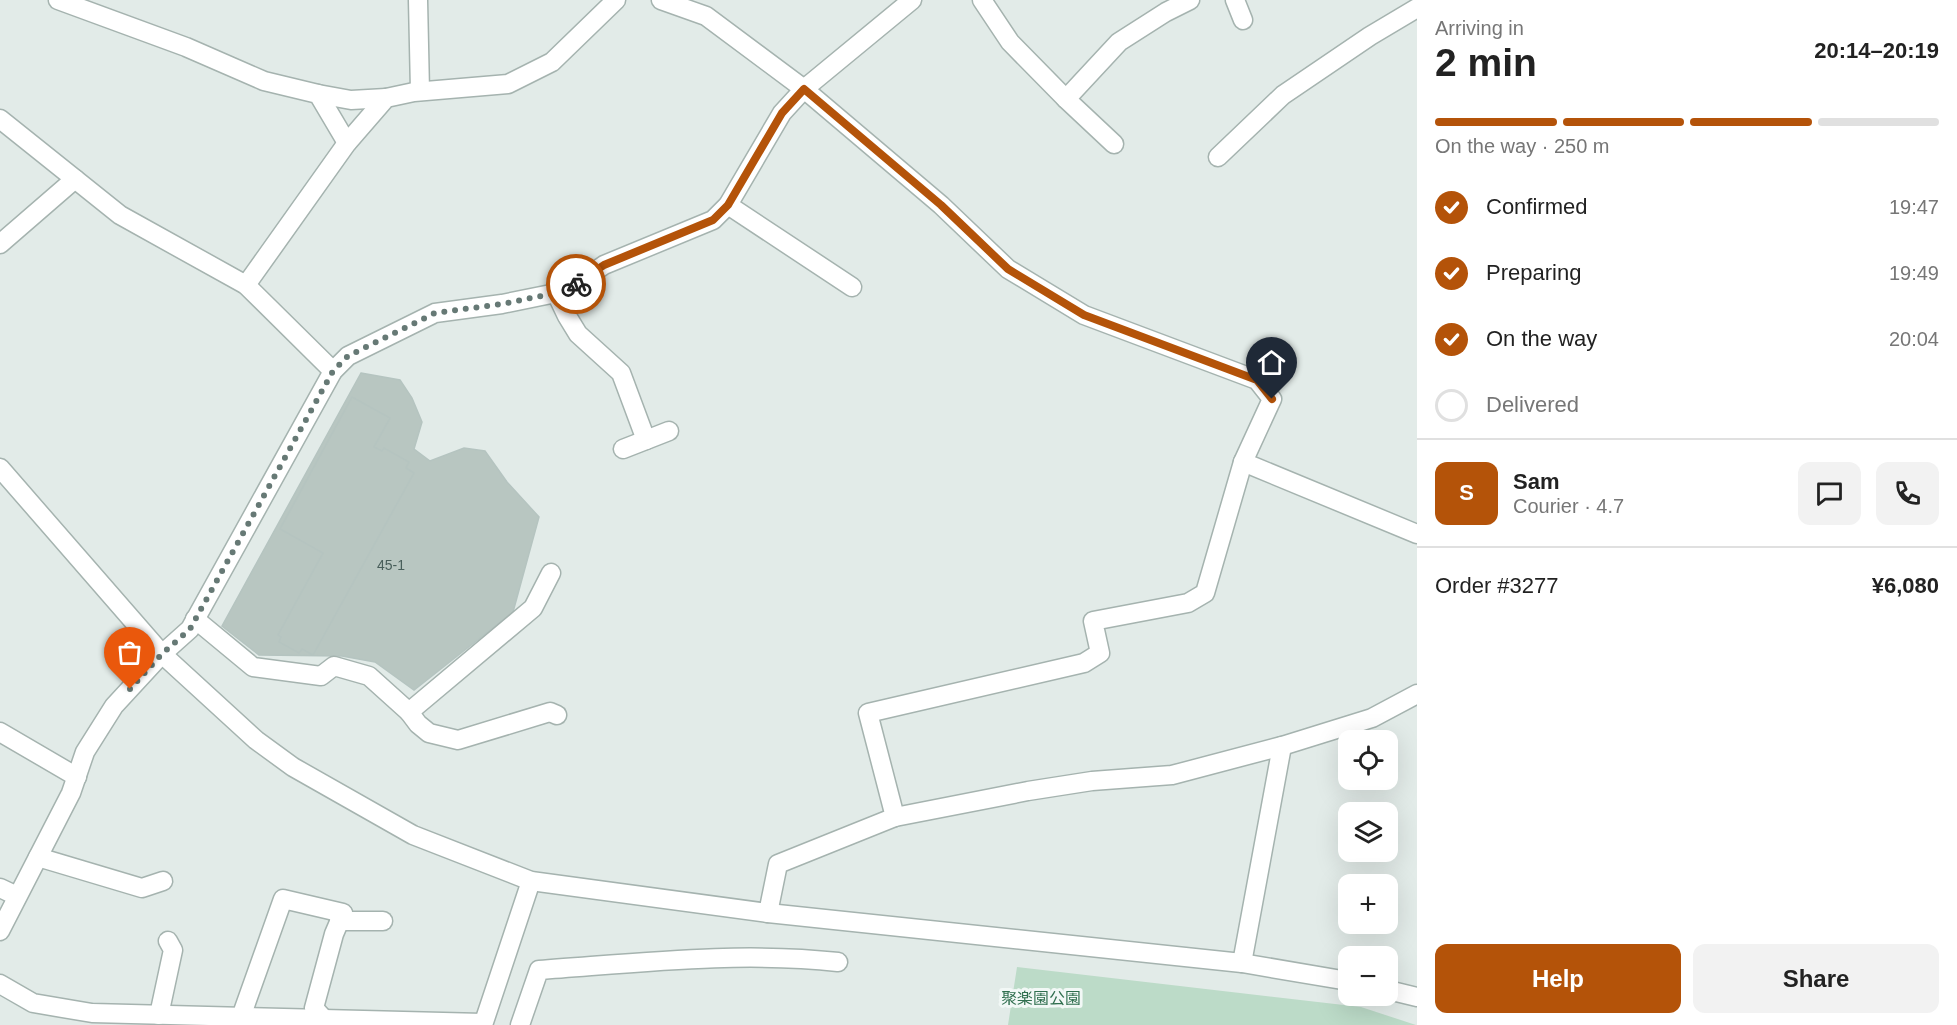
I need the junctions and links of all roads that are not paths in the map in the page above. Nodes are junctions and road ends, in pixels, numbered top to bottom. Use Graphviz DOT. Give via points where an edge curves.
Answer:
graph roads {
  1 [pos="58,0"];
  2 [pos="418,0"];
  3 [pos="616,0"];
  4 [pos="661,0"];
  5 [pos="912,0"];
  6 [pos="982,0"];
  7 [pos="1190,0"];
  8 [pos="1235,0"];
  9 [pos="93,6"];
  10 [pos="1417,8"];
  11 [pos="1243,20"];
  12 [pos="804,89"];
  13 [pos="420,91"];
  14 [pos="318,94"];
  15 [pos="386,98"];
  16 [pos="1066,99"];
  17 [pos="0,119"];
  18 [pos="347,143"];
  19 [pos="1114,144"];
  20 [pos="1218,157"];
  21 [pos="75,179"];
  22 [pos="728,205"];
  23 [pos="0,244"];
  24 [pos="246,285"];
  25 [pos="852,287"];
  26 [pos="556,293"];
  27 [pos="333,371"];
  28 [pos="669,431"];
  29 [pos="646,440"];
  30 [pos="623,449"];
  31 [pos="1243,462"];
  32 [pos="0,468"];
  33 [pos="1417,534"];
  34 [pos="551,573"];
  35 [pos="195,619"];
  36 [pos="162,654"];
  37 [pos="1417,694"];
  38 [pos="410,712"];
  39 [pos="557,715"];
  40 [pos="0,732"];
  41 [pos="1282,746"];
  42 [pos="76,777"];
  43 [pos="895,818"];
  44 [pos="38,857"];
  45 [pos="531,881"];
  46 [pos="163,882"];
  47 [pos="0,888"];
  48 [pos="17,896"];
  49 [pos="768,913"];
  50 [pos="339,921"];
  51 [pos="383,921"];
  52 [pos="0,931"];
  53 [pos="168,941"];
  54 [pos="838,963"];
  55 [pos="1242,963"];
  56 [pos="1338,979"];
  57 [pos="0,984"];
  58 [pos="1398,992"];
  59 [pos="1417,997"];
  60 [pos="159,1015"];
  61 [pos="241,1017"];
  62 [pos="324,1019"];
  63 [pos="483,1024"];
  64 [pos="520,1025"];
  1 -- 9 [label="street"];
  2 -- 13 [label="street"];
  3 -- 13 [label="street" via="552,62 508,84"];
  4 -- 12 [label="street" via="706,16"];
  5 -- 12 [label="street"];
  6 -- 16 [label="street" via="1010,42"];
  7 -- 16 [label="street" via="1119,42"];
  8 -- 11 [label="street"];
  9 -- 14 [label="street" via="264,81"];
  10 -- 20 [label="street" via="1282,95"];
  12 -- 22 [label="street" via="782,113"];
  12 -- 31 [label="street" via="941,205 1008,269 1084,315 1257,380 1272,399"];
  13 -- 15 [label="street"];
  14 -- 15 [label="street" via="351,100"];
  14 -- 18 [label="street"];
  15 -- 18 [label="street"];
  16 -- 19 [label="street"];
  17 -- 21 [label="street"];
  18 -- 24 [label="street"];
  21 -- 23 [label="street"];
  21 -- 24 [label="street" via="120,215"];
  22 -- 25 [label="street"];
  22 -- 26 [label="street" via="713,220 604,265"];
  24 -- 27 [label="street"];
  26 -- 27 [label="street" via="435,313 348,356"];
  26 -- 29 [label="street" via="578,334 621,373"];
  27 -- 35 [label="street"];
  28 -- 29 [label="street"];
  29 -- 30 [label="street"];
  31 -- 33 [label="street"];
  31 -- 43 [label="street" via="1204,593 1188,603 1093,621 1100,653 1084,663 868,712"];
  32 -- 36 [label="street"];
  34 -- 38 [label="street" via="533,608"];
  35 -- 36 [label="street" via="190,629"];
  35 -- 38 [label="street" via="253,667 321,676 334,666 369,676"];
  36 -- 42 [label="street" via="114,706"];
  36 -- 45 [label="street" via="256,740 293,767 413,835"];
  37 -- 41 [label="street" via="1372,718"];
  38 -- 39 [label="street" via="429,733 458,740 550,712"];
  40 -- 42 [label="street"];
  41 -- 43 [label="street" via="1172,775 1092,781"];
  41 -- 55 [label="street"];
  42 -- 44 [label="street"];
  43 -- 49 [label="street" via="778,864"];
  44 -- 46 [label="street" via="142,888"];
  44 -- 48 [label="street"];
  45 -- 49 [label="street"];
  45 -- 63 [label="street"];
  47 -- 48 [label="street"];
  48 -- 52 [label="street"];
  49 -- 55 [label="street"];
  50 -- 51 [label="street"];
  50 -- 61 [label="street" via="342,913 283,899"];
  50 -- 62 [label="street" via="314,1008"];
  53 -- 60 [label="street" via="173,950"];
  54 -- 64 [label="street" via="798,958 685,960 539,970"];
  55 -- 56 [label="street"];
  57 -- 60 [label="street" via="33,1004 92,1013"];
  58 -- 59 [label="street"];
  60 -- 61 [label="street"];
  61 -- 62 [label="street"];
  62 -- 63 [label="street"];
}
